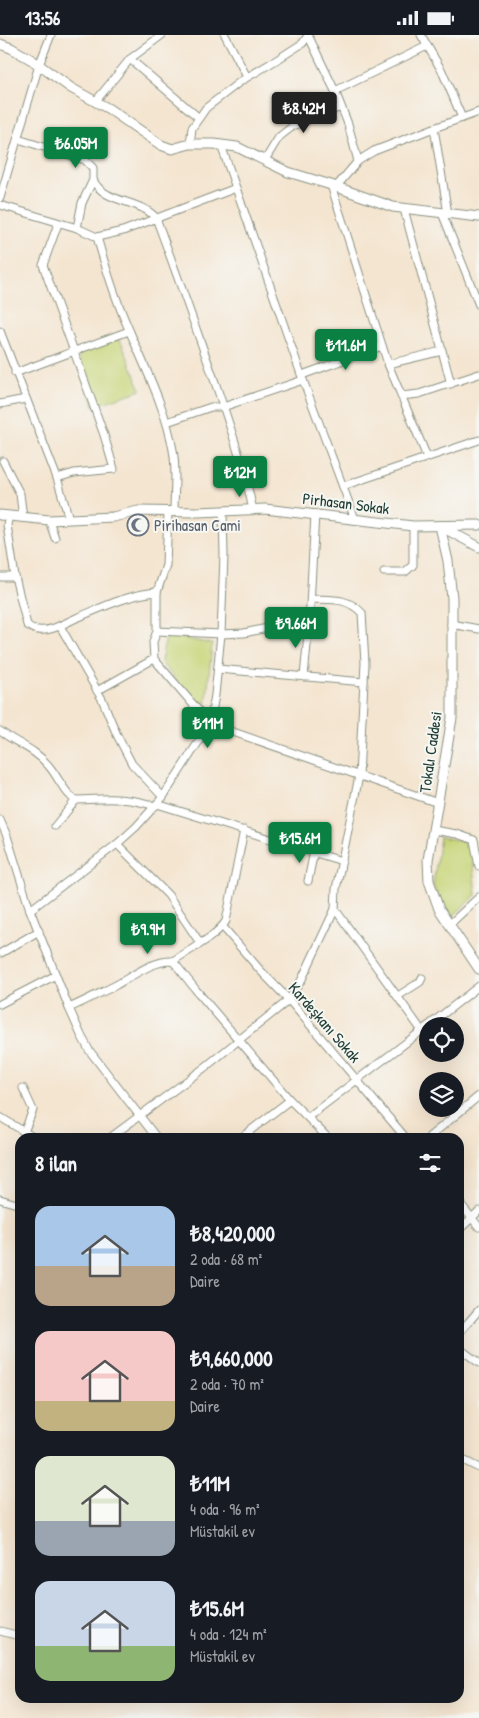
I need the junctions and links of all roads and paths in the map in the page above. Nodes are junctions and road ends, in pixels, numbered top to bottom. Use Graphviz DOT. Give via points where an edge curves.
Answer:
graph roads {
  1 [pos="51,35"];
  2 [pos="162,35"];
  3 [pos="225,35"];
  4 [pos="308,35"];
  5 [pos="421,35"];
  6 [pos="0,44"];
  7 [pos="427,46"];
  8 [pos="130,59"];
  9 [pos="39,65"];
  10 [pos="248,77"];
  11 [pos="335,91"];
  12 [pos="95,102"];
  13 [pos="341,107"];
  14 [pos="479,112"];
  15 [pos="199,118"];
  16 [pos="462,118"];
  17 [pos="434,128"];
  18 [pos="18,139"];
  19 [pos="190,144"];
  20 [pos="221,145"];
  21 [pos="265,160"];
  22 [pos="358,161"];
  23 [pos="93,180"];
  24 [pos="333,186"];
  25 [pos="236,188"];
  26 [pos="0,198"];
  27 [pos="0,205"];
  28 [pos="404,209"];
  29 [pos="445,214"];
  30 [pos="479,217"];
  31 [pos="156,218"];
  32 [pos="58,224"];
  33 [pos="77,228"];
  34 [pos="97,237"];
  35 [pos="476,292"];
  36 [pos="479,305"];
  37 [pos="0,331"];
  38 [pos="129,331"];
  39 [pos="382,346"];
  40 [pos="442,351"];
  41 [pos="73,352"];
  42 [pos="388,364"];
  43 [pos="15,373"];
  44 [pos="479,374"];
  45 [pos="303,378"];
  46 [pos="451,384"];
  47 [pos="401,396"];
  48 [pos="26,399"];
  49 [pos="0,404"];
  50 [pos="223,407"];
  51 [pos="167,422"];
  52 [pos="479,440"];
  53 [pos="427,457"];
  54 [pos="3,461"];
  55 [pos="57,478"];
  56 [pos="343,486"];
  57 [pos="252,510"];
  58 [pos="223,511"];
  59 [pos="171,512"];
  60 [pos="4,515"];
  61 [pos="315,515"];
  62 [pos="23,518"];
  63 [pos="69,519"];
  64 [pos="355,519"];
  65 [pos="50,520"];
  66 [pos="479,525"];
  67 [pos="413,526"];
  68 [pos="440,526"];
  69 [pos="55,538"];
  70 [pos="479,547"];
  71 [pos="384,572"];
  72 [pos="0,577"];
  73 [pos="16,577"];
  74 [pos="157,592"];
  75 [pos="311,599"];
  76 [pos="309,623"];
  77 [pos="451,624"];
  78 [pos="60,626"];
  79 [pos="479,629"];
  80 [pos="157,631"];
  81 [pos="221,635"];
  82 [pos="154,659"];
  83 [pos="218,669"];
  84 [pos="304,677"];
  85 [pos="364,682"];
  86 [pos="97,691"];
  87 [pos="210,724"];
  88 [pos="0,731"];
  89 [pos="359,777"];
  90 [pos="163,797"];
  91 [pos="76,800"];
  92 [pos="438,803"];
  93 [pos="156,805"];
  94 [pos="0,820"];
  95 [pos="55,825"];
  96 [pos="433,830"];
  97 [pos="244,831"];
  98 [pos="118,844"];
  99 [pos="314,851"];
  100 [pos="342,861"];
  101 [pos="479,864"];
  102 [pos="308,881"];
  103 [pos="479,897"];
  104 [pos="30,909"];
  105 [pos="335,909"];
  106 [pos="449,925"];
  107 [pos="223,927"];
  108 [pos="38,931"];
  109 [pos="200,943"];
  110 [pos="1,953"];
  111 [pos="173,961"];
  112 [pos="479,969"];
  113 [pos="56,975"];
  114 [pos="422,978"];
  115 [pos="479,986"];
  116 [pos="398,996"];
  117 [pos="290,1000"];
  118 [pos="0,1004"];
  119 [pos="69,1007"];
  120 [pos="440,1017"];
  121 [pos="419,1020"];
  122 [pos="419,1033"];
  123 [pos="239,1040"];
  124 [pos="358,1080"];
  125 [pos="23,1087"];
  126 [pos="479,1096"];
  127 [pos="290,1099"];
  128 [pos="0,1117"];
  129 [pos="140,1117"];
  130 [pos="308,1117"];
  131 [pos="24,1132"];
  132 [pos="117,1133"];
  133 [pos="153,1133"];
  134 [pos="247,1133"];
  135 [pos="323,1133"];
  136 [pos="402,1133"];
  137 [pos="434,1133"];
  138 [pos="0,1199"];
  139 [pos="15,1204"];
  140 [pos="464,1209"];
  141 [pos="479,1211"];
  142 [pos="471,1218"];
  143 [pos="464,1224"];
  144 [pos="479,1227"];
  145 [pos="479,1310"];
  146 [pos="464,1327"];
  147 [pos="464,1352"];
  148 [pos="479,1363"];
  149 [pos="464,1460"];
  150 [pos="479,1468"];
  151 [pos="0,1631"];
  152 [pos="15,1636"];
  1 -- 9 [label="street"];
  2 -- 8 [label="street"];
  3 -- 10 [label="street"];
  4 -- 10 [label="street" via="302,43"];
  4 -- 11 [label="street"];
  5 -- 7 [label="street"];
  6 -- 9 [label="street" via="11,47"];
  7 -- 11 [label="street"];
  7 -- 16 [label="street" via="442,71"];
  8 -- 12 [label="street"];
  8 -- 15 [label="street"];
  9 -- 12 [label="street"];
  9 -- 18 [label="street"];
  10 -- 15 [label="street" via="206,108"];
  11 -- 13 [label="street"];
  12 -- 19 [label="street" via="160,145 172,149"];
  13 -- 21 [label="street" via="293,126 278,137"];
  13 -- 22 [label="street"];
  14 -- 16 [label="street"];
  15 -- 19 [label="street" via="192,128"];
  16 -- 17 [label="street"];
  17 -- 22 [label="street" via="374,151"];
  17 -- 29 [label="street"];
  18 -- 23 [label="street" via="85,160 93,168"];
  18 -- 26 [label="street"];
  19 -- 20 [label="street"];
  20 -- 21 [label="street" via="237,147"];
  20 -- 25 [label="street"];
  21 -- 24 [label="street" via="288,172"];
  22 -- 24 [label="street"];
  23 -- 31 [label="street" via="105,193 142,207"];
  23 -- 33 [label="street" via="82,203"];
  24 -- 28 [label="street"];
  24 -- 39 [label="street"];
  25 -- 31 [label="street"];
  25 -- 45 [label="street"];
  27 -- 32 [label="street"];
  28 -- 29 [label="street"];
  28 -- 40 [label="street"];
  29 -- 30 [label="street"];
  29 -- 35 [label="street"];
  31 -- 34 [label="street"];
  31 -- 50 [label="street"];
  32 -- 33 [label="street"];
  32 -- 41 [label="street" via="43,265"];
  33 -- 34 [label="street"];
  34 -- 38 [label="street"];
  35 -- 36 [label="street"];
  37 -- 43 [label="street"];
  38 -- 41 [label="street"];
  38 -- 51 [label="street"];
  39 -- 42 [label="street"];
  39 -- 45 [label="street"];
  40 -- 42 [label="street"];
  40 -- 46 [label="street"];
  41 -- 43 [label="street"];
  41 -- 55 [label="street" via="114,469"];
  42 -- 47 [label="street"];
  43 -- 48 [label="street"];
  44 -- 46 [label="street"];
  45 -- 50 [label="street"];
  45 -- 56 [label="street"];
  46 -- 47 [label="street"];
  47 -- 53 [label="street"];
  48 -- 49 [label="street"];
  48 -- 55 [label="street"];
  50 -- 51 [label="street" via="211,407"];
  50 -- 57 [label="street" via="248,485"];
  51 -- 59 [label="street" via="174,452"];
  52 -- 53 [label="street"];
  53 -- 56 [label="street"];
  54 -- 62 [label="street" via="20,495"];
  55 -- 63 [label="street"];
  56 -- 64 [label="street"];
  57 -- 58 [label="street, Pirhasan Sokak"];
  57 -- 61 [label="street, Pirhasan Sokak"];
  58 -- 59 [label="street, Pirhasan Sokak"];
  58 -- 81 [label="street"];
  59 -- 63 [label="street, Pirhasan Sokak" via="138,511 114,517"];
  59 -- 74 [label="street" via="166,565"];
  60 -- 62 [label="street, Pirhasan Sokak"];
  60 -- 73 [label="street"];
  61 -- 64 [label="street, Pirhasan Sokak"];
  61 -- 75 [label="street"];
  62 -- 65 [label="street, Pirhasan Sokak"];
  63 -- 65 [label="street, Pirhasan Sokak"];
  64 -- 67 [label="street, Pirhasan Sokak"];
  65 -- 69 [label="street"];
  66 -- 68 [label="street, Pirhasan Sokak"];
  67 -- 68 [label="street, Pirhasan Sokak"];
  67 -- 71 [label="street" via="413,565 406,572"];
  68 -- 70 [label="street"];
  68 -- 77 [label="street, Tokalı Caddesi" via="448,561"];
  72 -- 73 [label="street"];
  73 -- 78 [label="street" via="28,625 38,631"];
  74 -- 78 [label="street" via="130,598"];
  74 -- 80 [label="street"];
  75 -- 76 [label="street"];
  75 -- 85 [label="street" via="341,600 354,605 362,613"];
  76 -- 81 [label="street" via="304,627 277,626"];
  76 -- 84 [label="street"];
  77 -- 79 [label="street"];
  77 -- 92 [label="street, Tokalı Caddesi" via="452,718"];
  78 -- 86 [label="street"];
  80 -- 81 [label="street"];
  80 -- 82 [label="street" via="152,642"];
  81 -- 83 [label="street"];
  82 -- 86 [label="street"];
  82 -- 87 [label="street"];
  83 -- 84 [label="street"];
  83 -- 87 [label="street"];
  84 -- 85 [label="street"];
  85 -- 89 [label="street"];
  86 -- 90 [label="street" via="132,764"];
  87 -- 89 [label="street"];
  87 -- 90 [label="street"];
  88 -- 91 [label="street" via="35,753"];
  89 -- 92 [label="street"];
  89 -- 100 [label="street"];
  90 -- 93 [label="street"];
  91 -- 93 [label="street" via="110,797"];
  91 -- 95 [label="street"];
  92 -- 96 [label="street, Tokalı Caddesi"];
  93 -- 97 [label="street"];
  93 -- 98 [label="street"];
  94 -- 104 [label="street"];
  96 -- 101 [label="street" via="474,840"];
  96 -- 106 [label="street, Tokalı Caddesi" via="428,859 429,881 438,909"];
  97 -- 99 [label="street"];
  97 -- 107 [label="street"];
  98 -- 104 [label="street"];
  98 -- 109 [label="street" via="168,895"];
  99 -- 100 [label="street"];
  99 -- 102 [label="street"];
  100 -- 105 [label="street"];
  103 -- 106 [label="street"];
  104 -- 108 [label="street"];
  105 -- 116 [label="street"];
  105 -- 117 [label="street"];
  106 -- 112 [label="street, Tokalı Caddesi"];
  107 -- 109 [label="street"];
  107 -- 117 [label="street, Kardeşkanı Sokak"];
  108 -- 110 [label="street"];
  108 -- 113 [label="street"];
  109 -- 111 [label="street"];
  111 -- 119 [label="street" via="154,965"];
  111 -- 123 [label="street"];
  113 -- 118 [label="street"];
  113 -- 119 [label="street"];
  114 -- 116 [label="street"];
  115 -- 120 [label="street"];
  116 -- 121 [label="street"];
  117 -- 123 [label="street"];
  117 -- 124 [label="street, Kardeşkanı Sokak"];
  119 -- 129 [label="street" via="90,1050"];
  122 -- 124 [label="street"];
  123 -- 127 [label="street"];
  123 -- 129 [label="street"];
  124 -- 130 [label="street"];
  124 -- 136 [label="street, Kardeşkanı Sokak"];
  125 -- 131 [label="street" via="33,1110"];
  126 -- 137 [label="street"];
  127 -- 130 [label="street"];
  127 -- 134 [label="street"];
  128 -- 131 [label="street"];
  129 -- 132 [label="street"];
  129 -- 133 [label="street"];
  130 -- 135 [label="street"];
  138 -- 139 [label="street"];
  140 -- 142 [label="street"];
  141 -- 142 [label="street"];
  142 -- 143 [label="street"];
  142 -- 144 [label="street"];
  145 -- 146 [label="street"];
  147 -- 148 [label="street"];
  149 -- 150 [label="street"];
  151 -- 152 [label="street"];
}
